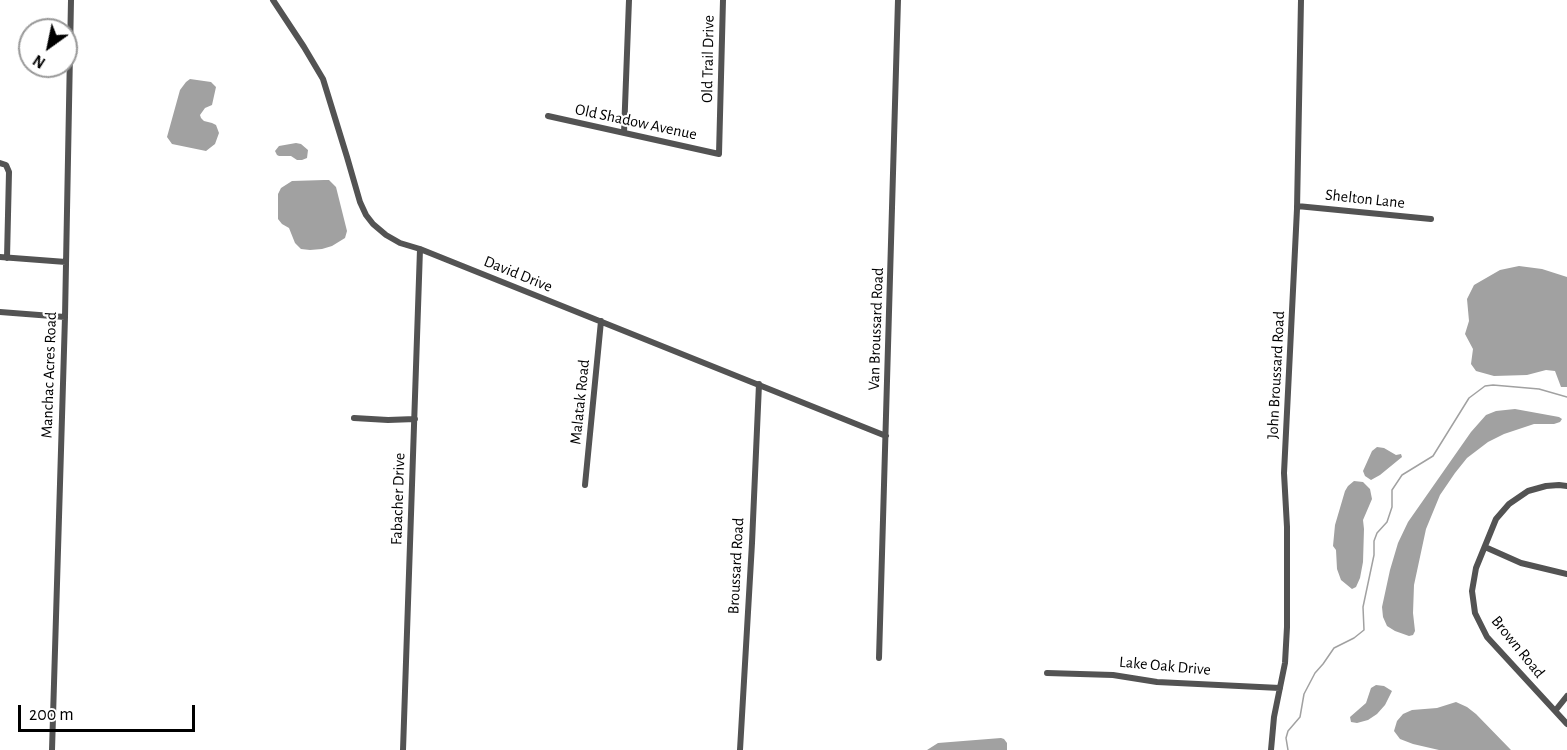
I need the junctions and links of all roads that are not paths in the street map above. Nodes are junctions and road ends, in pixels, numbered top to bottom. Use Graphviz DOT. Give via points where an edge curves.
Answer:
graph roads {
  1 [pos="71,0"];
  2 [pos="273,0"];
  3 [pos="629,0"];
  4 [pos="723,0"];
  5 [pos="898,0"];
  6 [pos="1301,0"];
  7 [pos="548,116"];
  8 [pos="624,133"];
  9 [pos="719,154"];
  10 [pos="3,164"];
  11 [pos="1298,206"];
  12 [pos="1431,219"];
  13 [pos="420,249"];
  14 [pos="3,257"];
  15 [pos="66,262"];
  16 [pos="0,312"];
  17 [pos="65,317"];
  18 [pos="602,321"];
  19 [pos="759,384"];
  20 [pos="354,418"];
  21 [pos="415,419"];
  22 [pos="886,436"];
  23 [pos="585,485"];
  24 [pos="1567,486"];
  25 [pos="1485,547"];
  26 [pos="1567,574"];
  27 [pos="879,658"];
  28 [pos="1047,673"];
  29 [pos="1280,688"];
  30 [pos="1567,696"];
  31 [pos="1555,711"];
  32 [pos="1567,724"];
  33 [pos="52,750"];
  34 [pos="403,750"];
  35 [pos="740,750"];
  36 [pos="1271,750"];
  1 -- 15 [label="street, Manchac Acres Road"];
  2 -- 13 [label="street, David Drive" via="323,79 366,215 386,235"];
  3 -- 8 [label="street"];
  4 -- 9 [label="street, Old Trail Drive"];
  5 -- 22 [label="street, Van Broussard Road"];
  6 -- 11 [label="street, John Broussard Road"];
  7 -- 8 [label="street, Old Shadow Avenue"];
  8 -- 9 [label="street, Old Shadow Avenue"];
  10 -- 14 [label="street" via="9,172"];
  11 -- 12 [label="street, Shelton Lane"];
  11 -- 29 [label="street, John Broussard Road" via="1284,473 1287,627"];
  13 -- 18 [label="street, David Drive"];
  13 -- 21 [label="street, Fabacher Drive"];
  14 -- 15 [label="street"];
  15 -- 17 [label="street, Manchac Acres Road"];
  16 -- 17 [label="street"];
  17 -- 33 [label="street, Manchac Acres Road"];
  18 -- 19 [label="street, David Drive"];
  18 -- 23 [label="street, Malatak Road"];
  19 -- 22 [label="street, David Drive"];
  19 -- 35 [label="street, Broussard Road"];
  20 -- 21 [label="street"];
  21 -- 34 [label="street, Fabacher Drive"];
  22 -- 27 [label="street, Van Broussard Road"];
  24 -- 25 [label="street, Brown Road" via="1546,486 1516,498 1496,519"];
  25 -- 26 [label="street" via="1521,563"];
  25 -- 31 [label="street, Brown Road" via="1472,591 1475,614 1487,636"];
  28 -- 29 [label="street, Lake Oak Drive"];
  29 -- 36 [label="street, John Broussard Road"];
  30 -- 31 [label="street"];
  31 -- 32 [label="street, Brown Road"];
}
